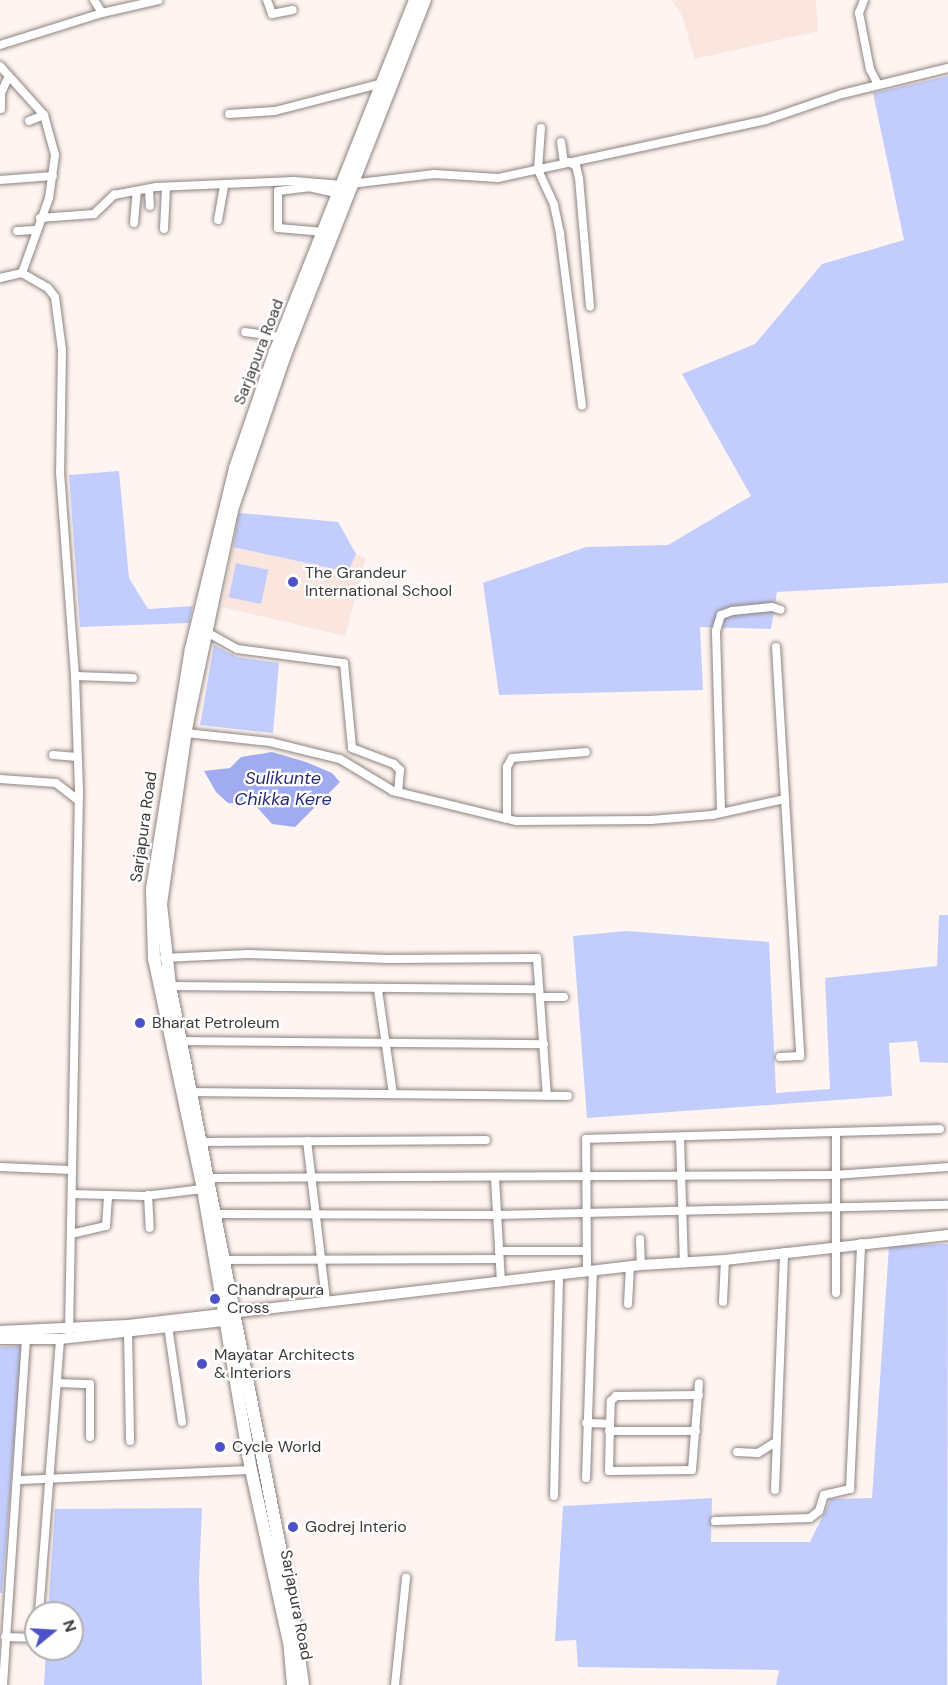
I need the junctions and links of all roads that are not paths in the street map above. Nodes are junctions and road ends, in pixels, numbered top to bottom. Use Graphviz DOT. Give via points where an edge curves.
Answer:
graph roads {
  1 [pos="94,0"];
  2 [pos="159,0"];
  3 [pos="267,0"];
  4 [pos="415,0"];
  5 [pos="425,0"];
  6 [pos="864,0"];
  7 [pos="292,10"];
  8 [pos="102,13"];
  9 [pos="0,45"];
  10 [pos="0,66"];
  11 [pos="948,68"];
  12 [pos="8,78"];
  13 [pos="383,83"];
  14 [pos="878,85"];
  15 [pos="1,109"];
  16 [pos="229,114"];
  17 [pos="44,115"];
  18 [pos="29,121"];
  19 [pos="541,128"];
  20 [pos="561,142"];
  21 [pos="567,162"];
  22 [pos="538,170"];
  23 [pos="53,176"];
  24 [pos="0,180"];
  25 [pos="224,186"];
  26 [pos="345,187"];
  27 [pos="165,188"];
  28 [pos="149,189"];
  29 [pos="137,191"];
  30 [pos="150,206"];
  31 [pos="40,218"];
  32 [pos="218,220"];
  33 [pos="134,223"];
  34 [pos="35,230"];
  35 [pos="164,230"];
  36 [pos="17,231"];
  37 [pos="324,232"];
  38 [pos="22,273"];
  39 [pos="0,278"];
  40 [pos="590,306"];
  41 [pos="245,332"];
  42 [pos="282,336"];
  43 [pos="582,406"];
  44 [pos="781,610"];
  45 [pos="201,630"];
  46 [pos="776,647"];
  47 [pos="75,676"];
  48 [pos="133,678"];
  49 [pos="186,733"];
  50 [pos="586,752"];
  51 [pos="54,755"];
  52 [pos="77,757"];
  53 [pos="0,779"];
  54 [pos="398,792"];
  55 [pos="785,799"];
  56 [pos="78,800"];
  57 [pos="721,811"];
  58 [pos="507,819"];
  59 [pos="160,958"];
  60 [pos="170,986"];
  61 [pos="378,990"];
  62 [pos="539,993"];
  63 [pos="564,997"];
  64 [pos="176,1041"];
  65 [pos="385,1044"];
  66 [pos="544,1044"];
  67 [pos="780,1058"];
  68 [pos="192,1092"];
  69 [pos="393,1094"];
  70 [pos="547,1096"];
  71 [pos="568,1096"];
  72 [pos="940,1129"];
  73 [pos="836,1133"];
  74 [pos="680,1137"];
  75 [pos="486,1140"];
  76 [pos="307,1141"];
  77 [pos="203,1142"];
  78 [pos="0,1167"];
  79 [pos="947,1167"];
  80 [pos="69,1170"];
  81 [pos="834,1175"];
  82 [pos="681,1176"];
  83 [pos="584,1177"];
  84 [pos="210,1178"];
  85 [pos="313,1178"];
  86 [pos="495,1178"];
  87 [pos="203,1189"];
  88 [pos="72,1194"];
  89 [pos="148,1196"];
  90 [pos="108,1197"];
  91 [pos="948,1205"];
  92 [pos="835,1208"];
  93 [pos="585,1211"];
  94 [pos="684,1212"];
  95 [pos="217,1214"];
  96 [pos="316,1215"];
  97 [pos="497,1215"];
  98 [pos="150,1228"];
  99 [pos="71,1234"];
  100 [pos="948,1235"];
  101 [pos="640,1239"];
  102 [pos="861,1243"];
  103 [pos="838,1246"];
  104 [pos="586,1251"];
  105 [pos="784,1252"];
  106 [pos="499,1255"];
  107 [pos="321,1258"];
  108 [pos="226,1260"];
  109 [pos="725,1260"];
  110 [pos="684,1263"];
  111 [pos="641,1265"];
  112 [pos="630,1267"];
  113 [pos="590,1272"];
  114 [pos="559,1275"];
  115 [pos="501,1281"];
  116 [pos="836,1293"];
  117 [pos="326,1301"];
  118 [pos="723,1302"];
  119 [pos="628,1304"];
  120 [pos="231,1316"];
  121 [pos="168,1326"];
  122 [pos="69,1330"];
  123 [pos="0,1332"];
  124 [pos="128,1333"];
  125 [pos="0,1339"];
  126 [pos="26,1339"];
  127 [pos="60,1339"];
  128 [pos="57,1383"];
  129 [pos="699,1383"];
  130 [pos="699,1395"];
  131 [pos="182,1422"];
  132 [pos="586,1423"];
  133 [pos="610,1427"];
  134 [pos="696,1431"];
  135 [pos="90,1437"];
  136 [pos="130,1441"];
  137 [pos="777,1441"];
  138 [pos="737,1452"];
  139 [pos="251,1470"];
  140 [pos="586,1478"];
  141 [pos="19,1480"];
  142 [pos="49,1481"];
  143 [pos="775,1490"];
  144 [pos="554,1496"];
  145 [pos="715,1521"];
  146 [pos="406,1578"];
  147 [pos="40,1601"];
  148 [pos="3,1626"];
  149 [pos="5,1637"];
  150 [pos="24,1638"];
  151 [pos="3,1685"];
  152 [pos="293,1685"];
  153 [pos="303,1685"];
  154 [pos="395,1685"];
  1 -- 8 [label="street"];
  2 -- 8 [label="street"];
  3 -- 7 [label="street" via="272,14"];
  4 -- 13 [label="main road, Sarjapura Road"];
  5 -- 26 [label="main road, Sarjapura Road"];
  6 -- 14 [label="street" via="859,13 870,69"];
  8 -- 9 [label="street"];
  10 -- 12 [label="street"];
  11 -- 14 [label="street"];
  12 -- 15 [label="street" via="1,93"];
  12 -- 17 [label="street"];
  13 -- 16 [label="street" via="275,111"];
  13 -- 26 [label="main road, Sarjapura Road"];
  14 -- 21 [label="street" via="766,120"];
  17 -- 18 [label="street"];
  17 -- 23 [label="street" via="53,139"];
  19 -- 22 [label="street"];
  20 -- 21 [label="street"];
  21 -- 22 [label="street"];
  21 -- 40 [label="street" via="576,166 579,178"];
  22 -- 26 [label="street" via="494,178 434,174"];
  22 -- 43 [label="street" via="554,205 560,234"];
  23 -- 24 [label="street"];
  23 -- 31 [label="street" via="50,198"];
  25 -- 26 [label="street" via="294,181"];
  25 -- 27 [label="street"];
  25 -- 32 [label="street"];
  26 -- 37 [label="main road, Sarjapura Road"];
  26 -- 37 [label="street" via="278,191 278,228"];
  26 -- 45 [label="main road, Sarjapura Road" via="254,442"];
  27 -- 28 [label="street"];
  27 -- 35 [label="street"];
  28 -- 29 [label="street"];
  28 -- 30 [label="street"];
  29 -- 31 [label="street" via="114,195 93,214"];
  29 -- 33 [label="street"];
  31 -- 34 [label="street"];
  34 -- 36 [label="street"];
  34 -- 38 [label="street"];
  37 -- 42 [label="main road, Sarjapura Road"];
  38 -- 39 [label="street"];
  38 -- 47 [label="street" via="48,288 55,297 62,350 60,472"];
  41 -- 42 [label="street"];
  42 -- 45 [label="main road, Sarjapura Road" via="218,524"];
  44 -- 57 [label="street" via="772,607 732,611 721,615 716,631"];
  45 -- 49 [label="main road, Sarjapura Road"];
  45 -- 54 [label="street" via="237,650 344,663 352,748 394,764 400,770"];
  45 -- 59 [label="main road, Sarjapura Road" via="167,781 152,889"];
  46 -- 55 [label="street"];
  47 -- 48 [label="street"];
  47 -- 52 [label="street"];
  49 -- 54 [label="street" via="270,742 340,759"];
  49 -- 59 [label="main road, Sarjapura Road" via="164,878"];
  50 -- 58 [label="street" via="512,758 507,767"];
  51 -- 52 [label="street"];
  52 -- 56 [label="street"];
  53 -- 56 [label="street" via="56,783"];
  54 -- 58 [label="street"];
  55 -- 57 [label="street"];
  55 -- 67 [label="street" via="800,1056"];
  56 -- 80 [label="street"];
  57 -- 58 [label="street" via="651,820"];
  59 -- 60 [label="main road, Sarjapura Road"];
  59 -- 62 [label="street" via="258,954 388,960 537,958"];
  59 -- 64 [label="main road, Sarjapura Road"];
  60 -- 61 [label="street"];
  60 -- 64 [label="main road, Sarjapura Road"];
  61 -- 62 [label="street"];
  61 -- 65 [label="street"];
  62 -- 63 [label="street"];
  62 -- 66 [label="street"];
  64 -- 65 [label="street"];
  64 -- 68 [label="main road, Sarjapura Road"];
  64 -- 87 [label="main road, Sarjapura Road"];
  65 -- 66 [label="street"];
  65 -- 69 [label="street"];
  66 -- 70 [label="street"];
  68 -- 69 [label="street"];
  68 -- 77 [label="main road, Sarjapura Road"];
  69 -- 70 [label="street"];
  70 -- 71 [label="street"];
  72 -- 73 [label="street"];
  73 -- 74 [label="street"];
  73 -- 81 [label="street"];
  74 -- 82 [label="street"];
  74 -- 83 [label="street" via="586,1139"];
  75 -- 76 [label="street"];
  76 -- 77 [label="street"];
  76 -- 85 [label="street"];
  77 -- 84 [label="main road, Sarjapura Road"];
  78 -- 80 [label="street"];
  79 -- 81 [label="street"];
  80 -- 88 [label="street"];
  81 -- 82 [label="street"];
  81 -- 92 [label="street"];
  82 -- 83 [label="street"];
  82 -- 94 [label="street"];
  83 -- 86 [label="street"];
  83 -- 93 [label="street"];
  84 -- 85 [label="street"];
  84 -- 95 [label="main road, Sarjapura Road"];
  85 -- 86 [label="street"];
  85 -- 96 [label="street"];
  86 -- 97 [label="street"];
  87 -- 89 [label="street"];
  87 -- 120 [label="main road, Sarjapura Road"];
  88 -- 90 [label="street"];
  88 -- 99 [label="street"];
  89 -- 90 [label="street"];
  89 -- 98 [label="street"];
  90 -- 99 [label="street" via="106,1226"];
  91 -- 92 [label="street"];
  92 -- 94 [label="street"];
  92 -- 103 [label="street"];
  93 -- 94 [label="street"];
  93 -- 97 [label="street"];
  93 -- 104 [label="street"];
  94 -- 110 [label="street"];
  95 -- 96 [label="street"];
  95 -- 108 [label="main road, Sarjapura Road"];
  96 -- 97 [label="street"];
  96 -- 107 [label="street"];
  97 -- 106 [label="street"];
  99 -- 122 [label="street"];
  100 -- 102 [label="street"];
  101 -- 111 [label="street"];
  102 -- 103 [label="street"];
  102 -- 145 [label="street" via="850,1489 825,1496 819,1511 810,1518"];
  103 -- 105 [label="street"];
  103 -- 116 [label="street"];
  104 -- 106 [label="street"];
  104 -- 113 [label="street"];
  105 -- 109 [label="street"];
  105 -- 137 [label="street"];
  106 -- 107 [label="street"];
  106 -- 115 [label="street"];
  107 -- 108 [label="street"];
  107 -- 117 [label="street"];
  108 -- 120 [label="main road, Sarjapura Road"];
  109 -- 110 [label="street"];
  109 -- 118 [label="street"];
  110 -- 111 [label="street"];
  111 -- 112 [label="street"];
  112 -- 113 [label="street"];
  112 -- 119 [label="street"];
  113 -- 114 [label="street"];
  113 -- 132 [label="street"];
  114 -- 115 [label="street"];
  114 -- 144 [label="street"];
  115 -- 117 [label="street"];
  117 -- 120 [label="street"];
  120 -- 121 [label="street"];
  120 -- 122 [label="street"];
  120 -- 139 [label="main road, Sarjapura Road"];
  120 -- 153 [label="main road, Sarjapura Road" via="301,1654"];
  121 -- 124 [label="street"];
  121 -- 131 [label="street"];
  122 -- 123 [label="street"];
  124 -- 127 [label="street"];
  124 -- 136 [label="street"];
  125 -- 126 [label="street"];
  126 -- 127 [label="street"];
  126 -- 141 [label="street"];
  127 -- 128 [label="street"];
  128 -- 135 [label="street" via="90,1384"];
  128 -- 142 [label="street"];
  129 -- 130 [label="street"];
  130 -- 133 [label="street" via="616,1396 611,1401"];
  130 -- 134 [label="street"];
  132 -- 133 [label="street"];
  132 -- 140 [label="street"];
  133 -- 134 [label="street"];
  133 -- 134 [label="street" via="607,1468 613,1473 692,1470"];
  137 -- 138 [label="street" via="758,1453"];
  137 -- 143 [label="street"];
  139 -- 142 [label="street"];
  139 -- 152 [label="main road, Sarjapura Road" via="290,1647"];
  141 -- 142 [label="street"];
  141 -- 148 [label="street"];
  142 -- 147 [label="street"];
  146 -- 154 [label="street"];
  148 -- 149 [label="street"];
  149 -- 150 [label="street"];
  149 -- 151 [label="street"];
}
